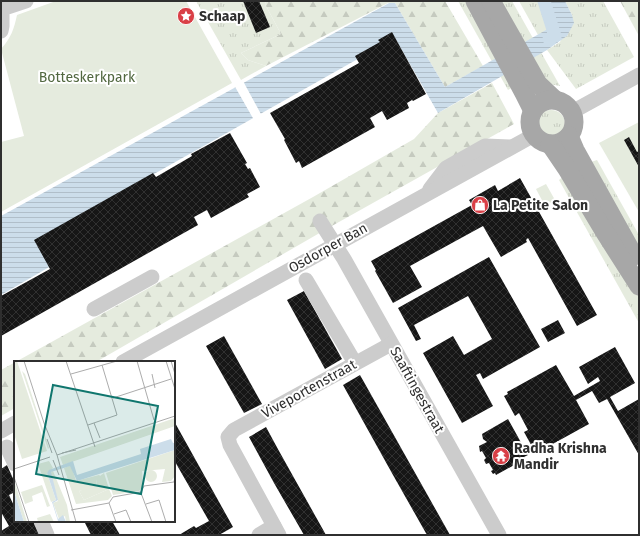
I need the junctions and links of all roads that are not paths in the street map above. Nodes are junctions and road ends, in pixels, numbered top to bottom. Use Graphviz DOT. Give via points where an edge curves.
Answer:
graph roads {
  1 [pos="26,1"];
  2 [pos="475,1"];
  3 [pos="491,1"];
  4 [pos="1,9"];
  5 [pos="1,31"];
  6 [pos="501,35"];
  7 [pos="639,75"];
  8 [pos="525,76"];
  9 [pos="555,100"];
  10 [pos="532,111"];
  11 [pos="572,112"];
  12 [pos="534,134"];
  13 [pos="569,136"];
  14 [pos="550,144"];
  15 [pos="320,221"];
  16 [pos="335,245"];
  17 [pos="639,265"];
  18 [pos="152,277"];
  19 [pos="306,280"];
  20 [pos="639,286"];
  21 [pos="94,309"];
  22 [pos="391,344"];
  23 [pos="125,361"];
  24 [pos="356,363"];
  25 [pos="14,424"];
  26 [pos="1,431"];
  27 [pos="8,447"];
  28 [pos="14,462"];
  29 [pos="42,522"];
  30 [pos="277,531"];
  31 [pos="48,535"];
  32 [pos="259,535"];
  33 [pos="499,535"];
  1 -- 4 [label="street"];
  2 -- 6 [label="main road"];
  3 -- 6 [label="main road"];
  4 -- 5 [label="street"];
  6 -- 8 [label="main road"];
  7 -- 11 [label="street"];
  8 -- 9 [label="main road"];
  8 -- 10 [label="main road"];
  9 -- 10 [label="main road" via="542,102"];
  9 -- 11 [label="main road" via="568,106"];
  10 -- 12 [label="main road" via="530,127"];
  11 -- 13 [label="main road" via="574,124"];
  12 -- 14 [label="main road" via="538,139"];
  12 -- 16 [label="street, Osdorper Ban"];
  13 -- 14 [label="main road" via="561,142"];
  13 -- 17 [label="main road"];
  14 -- 20 [label="main road"];
  15 -- 16 [label="street, Saaftingestraat"];
  16 -- 22 [label="street, Saaftingestraat"];
  16 -- 23 [label="street, Osdorper Ban"];
  18 -- 21 [label="street"];
  19 -- 24 [label="street"];
  22 -- 24 [label="street, Viveportenstraat"];
  22 -- 33 [label="street, Saaftingestraat"];
  24 -- 30 [label="street, Viveportenstraat" via="234,430 228,437"];
  25 -- 26 [label="street"];
  27 -- 28 [label="street"];
  29 -- 31 [label="street"];
  30 -- 32 [label="street"];
}
